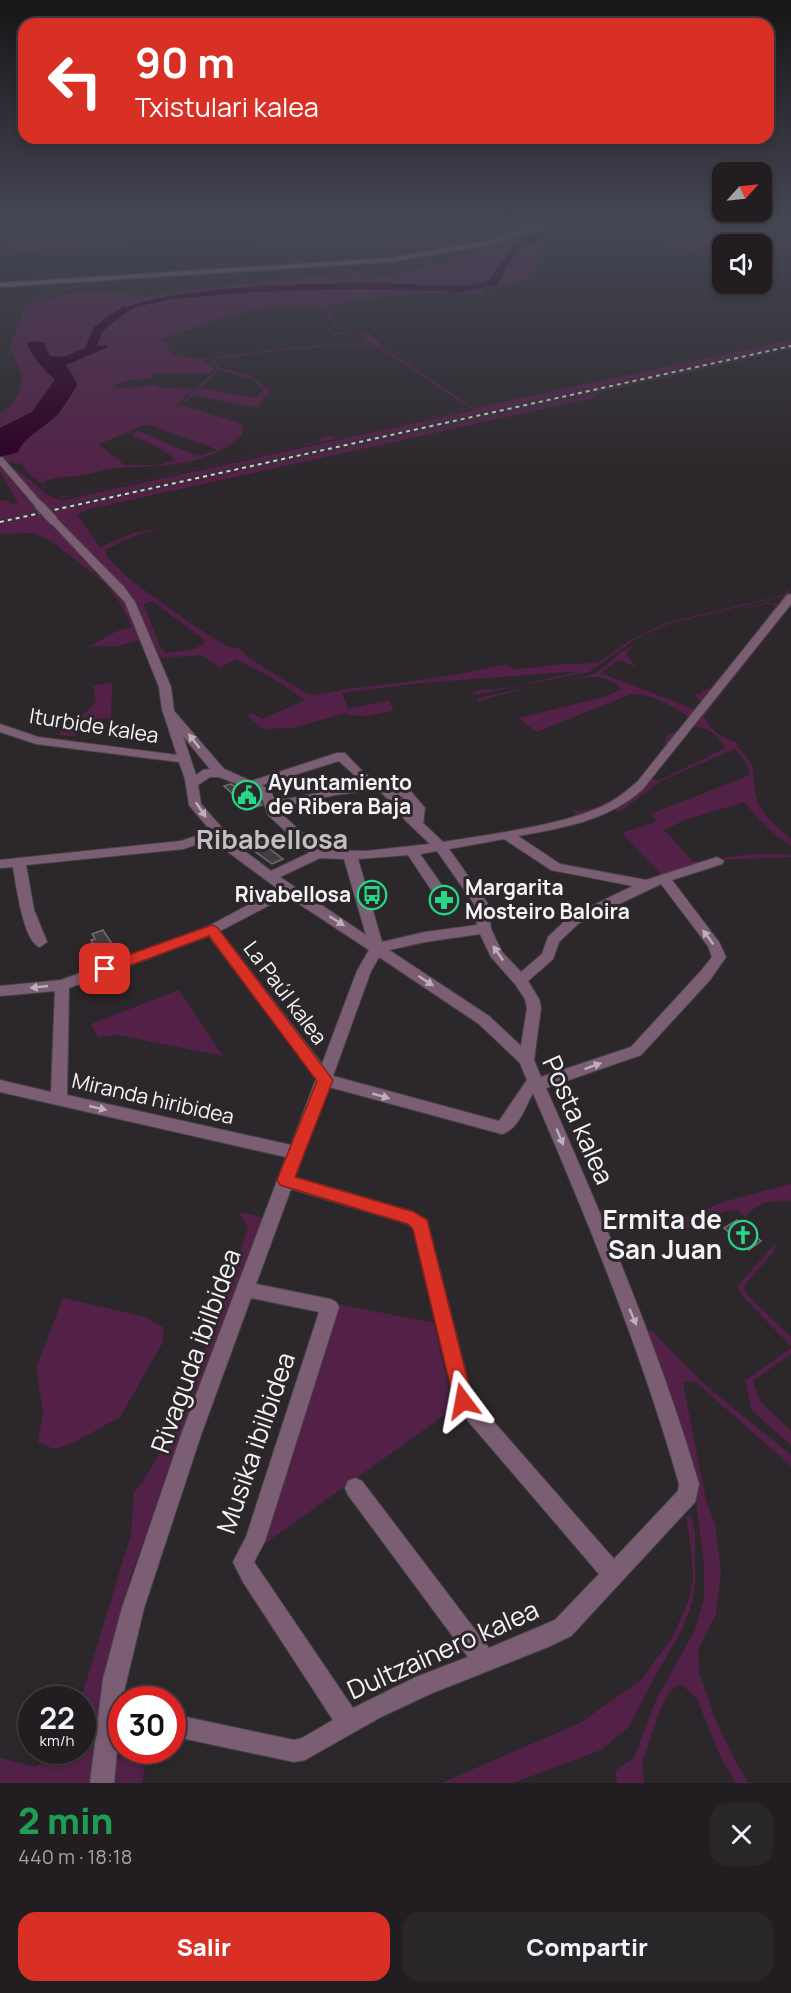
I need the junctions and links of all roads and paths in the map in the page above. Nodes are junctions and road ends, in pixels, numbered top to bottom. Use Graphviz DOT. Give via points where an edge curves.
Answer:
graph roads {
  1 [pos="1,462"];
  2 [pos="791,597"];
  3 [pos="168,709"];
  4 [pos="0,728"];
  5 [pos="183,759"];
  6 [pos="220,773"];
  7 [pos="192,783"];
  8 [pos="254,784"];
  9 [pos="375,786"];
  10 [pos="272,805"];
  11 [pos="218,833"];
  12 [pos="506,834"];
  13 [pos="440,846"];
  14 [pos="412,851"];
  15 [pos="318,854"];
  16 [pos="350,856"];
  17 [pos="717,861"];
  18 [pos="19,862"];
  19 [pos="0,864"];
  20 [pos="271,876"];
  21 [pos="663,878"];
  22 [pos="646,884"];
  23 [pos="288,890"];
  24 [pos="441,894"];
  25 [pos="484,929"];
  26 [pos="212,930"];
  27 [pos="40,942"];
  28 [pos="377,948"];
  29 [pos="520,980"];
  30 [pos="62,985"];
  31 [pos="0,991"];
  32 [pos="529,1042"];
  33 [pos="512,1046"];
  34 [pos="526,1060"];
  35 [pos="325,1080"];
  36 [pos="537,1083"];
  37 [pos="0,1086"];
  38 [pos="59,1099"];
  39 [pos="296,1153"];
  40 [pos="286,1180"];
  41 [pos="246,1289"];
  42 [pos="355,1488"];
  43 [pos="688,1495"];
  44 [pos="614,1575"];
  45 [pos="485,1660"];
  46 [pos="114,1686"];
  47 [pos="349,1723"];
  48 [pos="186,1728"];
  49 [pos="108,1753"];
  50 [pos="102,1783"];
  1 -- 3 [label="street, Posta kalea, bridge" via="125,596 165,687"];
  2 -- 12 [label="street" via="642,784 606,809"];
  3 -- 5 [label="street, Posta kalea"];
  6 -- 3 [label="street, one-way"];
  4 -- 5 [label="street, Iturbide kalea" via="36,740"];
  5 -- 7 [label="street, Posta kalea"];
  6 -- 7 [label="street" via="207,773"];
  6 -- 8 [label="street"];
  7 -- 11 [label="street, Posta kalea, one-way" via="195,804"];
  8 -- 9 [label="street" via="341,756 359,776"];
  8 -- 10 [label="street"];
  9 -- 10 [label="street"];
  9 -- 13 [label="street" via="387,791"];
  10 -- 15 [label="street" via="272,812"];
  11 -- 18 [label="street" via="183,845"];
  11 -- 20 [label="street, Posta kalea" via="232,849"];
  12 -- 13 [label="street"];
  12 -- 22 [label="street" via="556,867"];
  13 -- 14 [label="street"];
  13 -- 25 [label="street" via="481,904"];
  14 -- 16 [label="street"];
  14 -- 24 [label="street"];
  15 -- 16 [label="street"];
  15 -- 20 [label="street"];
  16 -- 28 [label="street"];
  17 -- 21 [label="street"];
  18 -- 19 [label="street"];
  18 -- 27 [label="street" via="27,910"];
  20 -- 23 [label="street, Posta kalea"];
  21 -- 22 [label="street"];
  36 -- 21 [label="street, one-way" via="636,1051 719,957"];
  22 -- 29 [label="street" via="574,920 553,940 548,956"];
  23 -- 26 [label="street"];
  23 -- 28 [label="street, Posta kalea, one-way"];
  25 -- 28 [label="street"];
  29 -- 25 [label="street, one-way" via="496,954"];
  26 -- 30 [label="street"];
  26 -- 35 [label="street, La Paúl kalea"];
  28 -- 33 [label="street, Posta kalea, one-way" via="484,1020"];
  28 -- 35 [label="street, Rivaguda ibilbidea" via="364,971"];
  29 -- 32 [label="street" via="534,1008"];
  30 -- 31 [label="street, one-way"];
  30 -- 38 [label="street"];
  32 -- 33 [label="street"];
  32 -- 34 [label="street"];
  33 -- 34 [label="street, Posta kalea"];
  34 -- 36 [label="street, Posta kalea"];
  35 -- 36 [label="street, one-way" via="496,1128 507,1124 526,1090"];
  35 -- 39 [label="street, Rivaguda ibilbidea"];
  36 -- 43 [label="street, Posta kalea, one-way" via="647,1352 675,1434 689,1484"];
  37 -- 38 [label="street, Miranda hiribidea"];
  38 -- 39 [label="street, Miranda hiribidea, one-way"];
  39 -- 40 [label="street, Rivaguda ibilbidea"];
  40 -- 41 [label="street, Rivaguda ibilbidea"];
  40 -- 44 [label="street" via="414,1219 421,1225 463,1401"];
  41 -- 46 [label="street, Rivaguda ibilbidea" via="191,1435 133,1608"];
  41 -- 47 [label="street, Musika ibilbidea" via="330,1307 255,1541 243,1562"];
  42 -- 45 [label="street"];
  43 -- 44 [label="street, Dultzainero kalea"];
  44 -- 45 [label="street, Dultzainero kalea" via="563,1628"];
  45 -- 47 [label="street, Dultzainero kalea"];
  47 -- 48 [label="street, Dultzainero kalea" via="305,1749 294,1751"];
  49 -- 50 [label="street, Rivaguda ibilbidea"];
}
